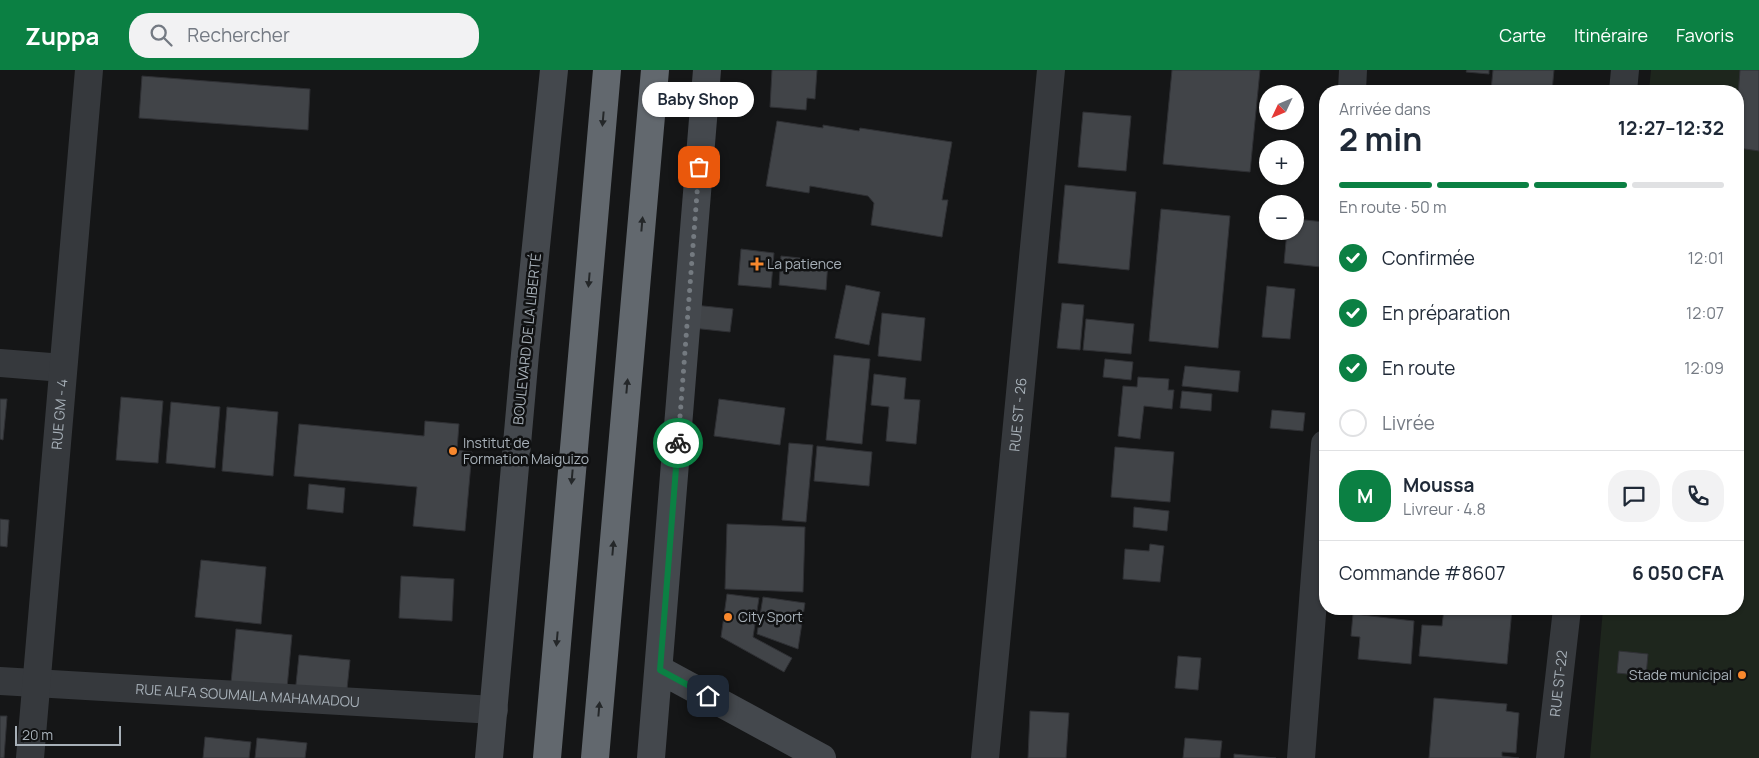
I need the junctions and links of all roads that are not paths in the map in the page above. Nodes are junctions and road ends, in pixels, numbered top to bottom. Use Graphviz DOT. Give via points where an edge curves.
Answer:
graph roads {
  1 [pos="89,70"];
  2 [pos="554,70"];
  3 [pos="607,70"];
  4 [pos="655,70"];
  5 [pos="707,70"];
  6 [pos="1052,70"];
  7 [pos="1353,70"];
  8 [pos="1625,70"];
  9 [pos="1352,85"];
  10 [pos="1624,85"];
  11 [pos="0,362"];
  12 [pos="63,368"];
  13 [pos="1319,522"];
  14 [pos="1566,615"];
  15 [pos="660,670"];
  16 [pos="0,681"];
  17 [pos="36,684"];
  18 [pos="494,710"];
  19 [pos="30,758"];
  20 [pos="489,758"];
  21 [pos="547,758"];
  22 [pos="595,758"];
  23 [pos="651,758"];
  24 [pos="822,758"];
  25 [pos="985,758"];
  26 [pos="1301,758"];
  27 [pos="1550,758"];
  1 -- 12 [label="street, RUE GM - 4"];
  2 -- 18 [label="main road, BOULEVARD DE LA LIBERTÉ"];
  3 -- 21 [label="highway, one-way"];
  22 -- 4 [label="highway, one-way"];
  5 -- 15 [label="main road"];
  6 -- 25 [label="street, RUE ST - 26"];
  7 -- 9 [label="street"];
  8 -- 10 [label="street"];
  11 -- 12 [label="street"];
  12 -- 17 [label="street, RUE GM - 4"];
  13 -- 26 [label="street"];
  14 -- 27 [label="street, RUE ST-22"];
  15 -- 23 [label="main road"];
  15 -- 24 [label="main road"];
  16 -- 17 [label="street, RUE ALFA SOUMAILA MAHAMADOU"];
  17 -- 18 [label="street, RUE ALFA SOUMAILA MAHAMADOU"];
  17 -- 19 [label="street, RUE GM - 4"];
  18 -- 20 [label="main road, BOULEVARD DE LA LIBERTÉ"];
}
